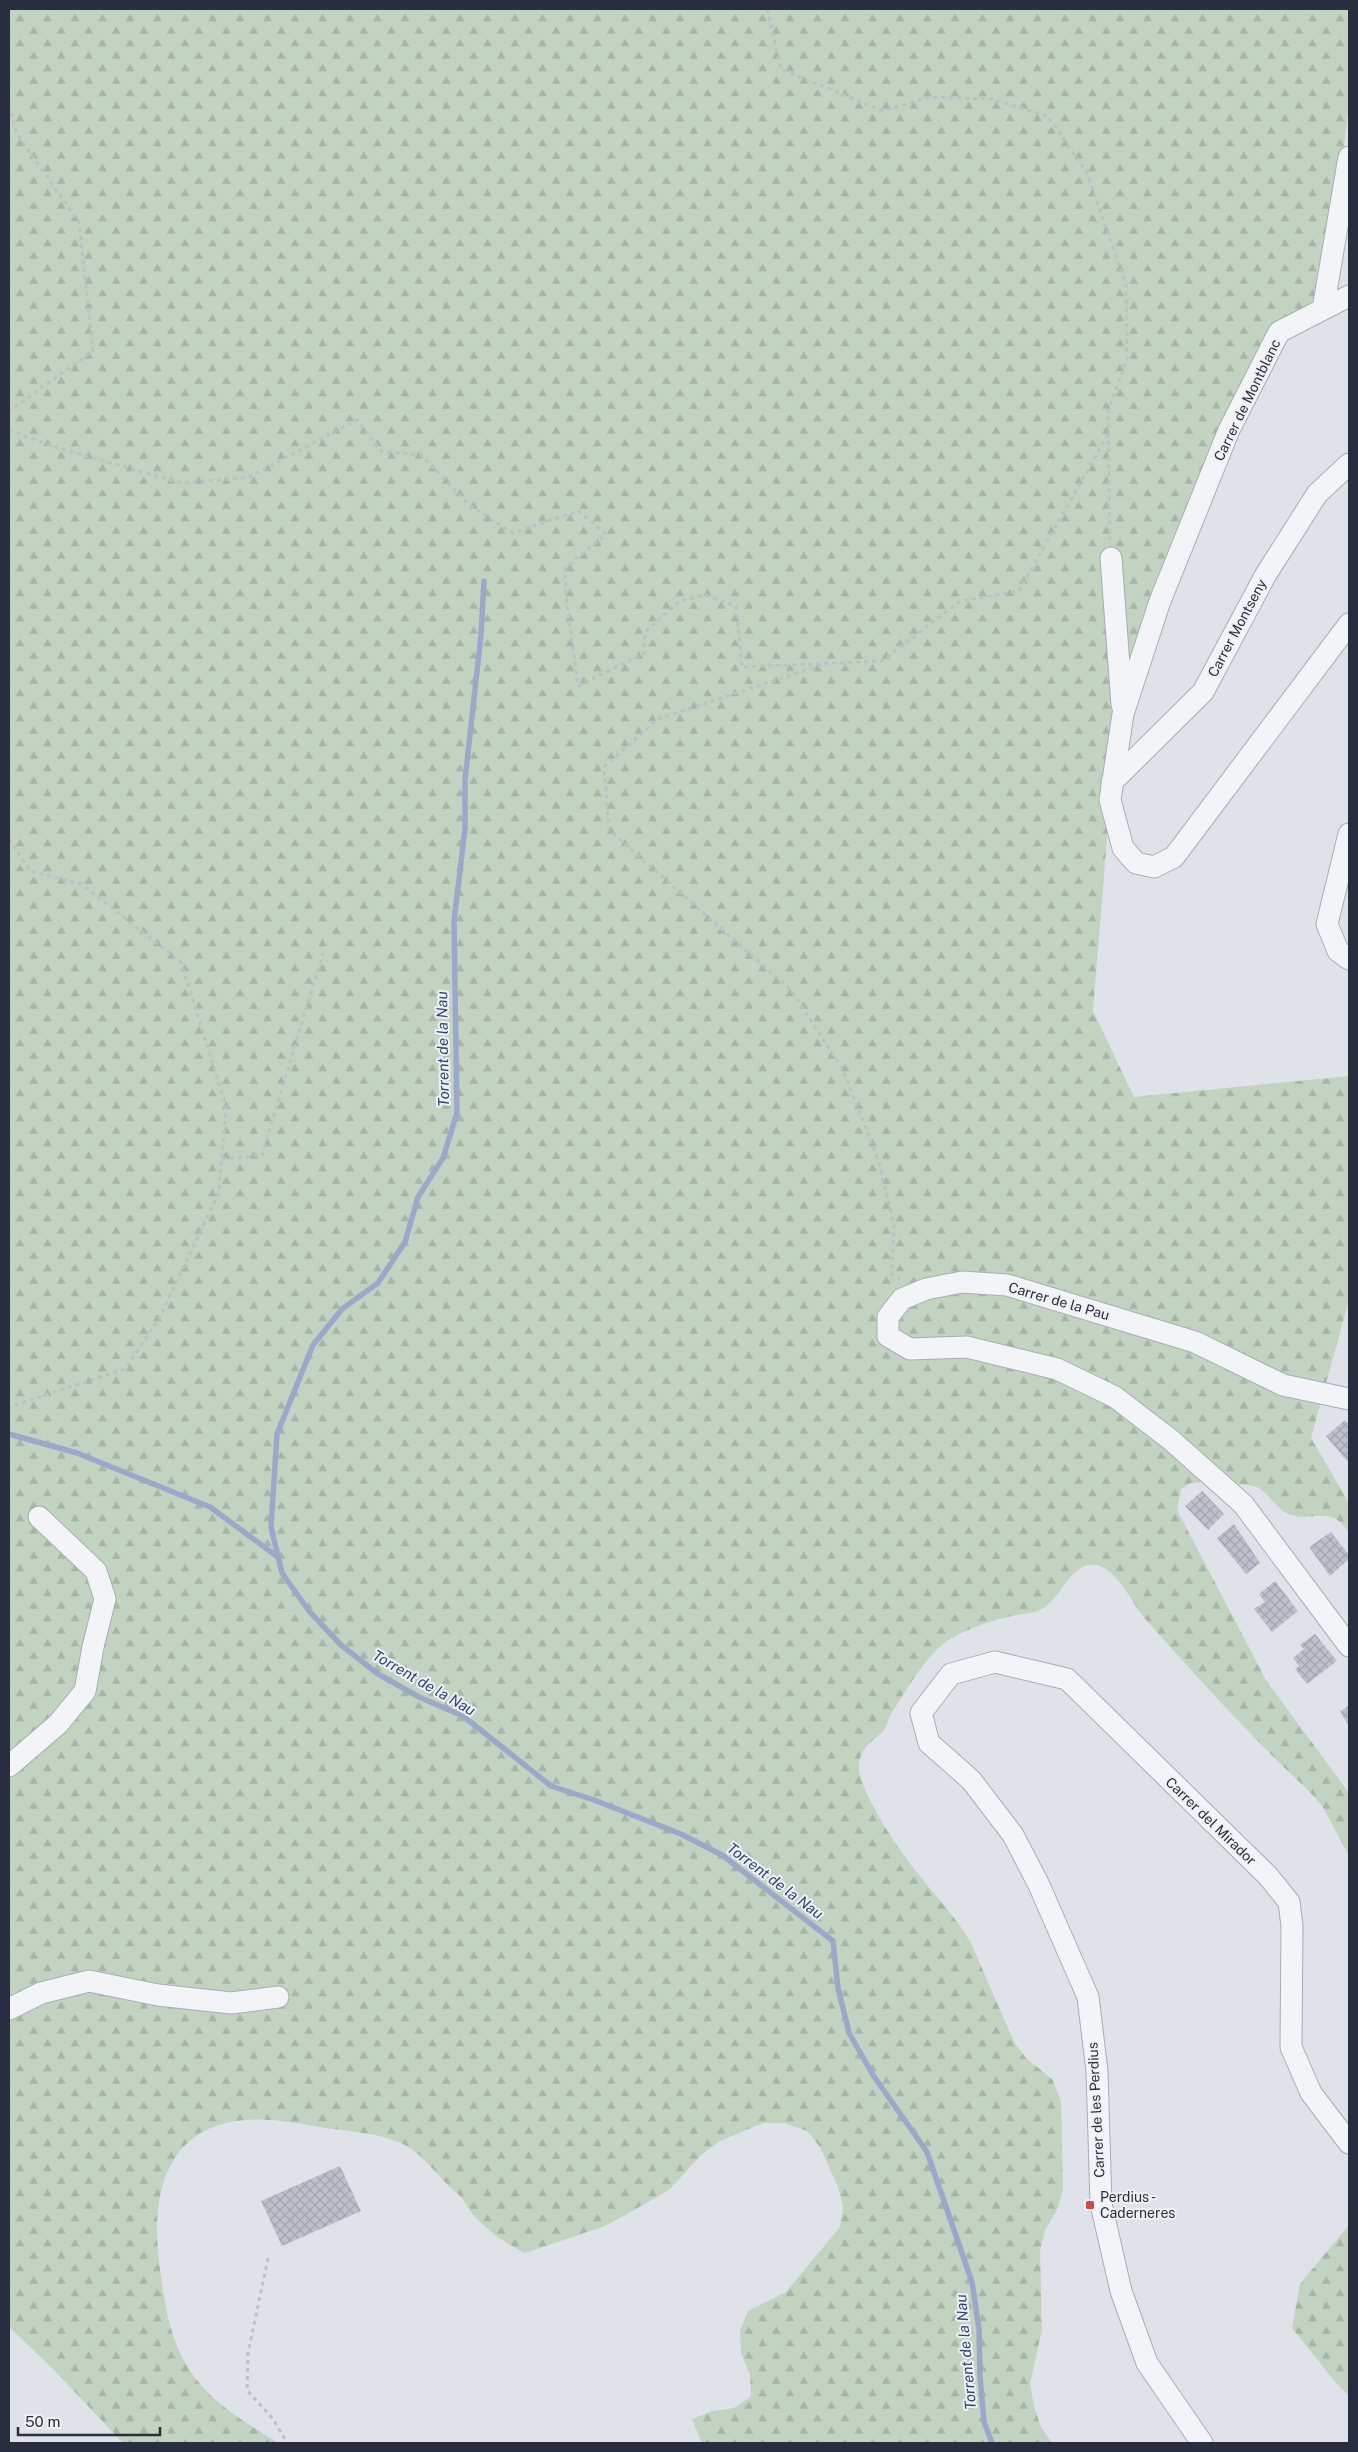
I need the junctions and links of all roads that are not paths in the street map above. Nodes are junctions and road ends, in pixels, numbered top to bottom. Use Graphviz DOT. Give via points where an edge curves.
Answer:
graph roads {
  1 [pos="1349,157"];
  2 [pos="1349,296"];
  3 [pos="1323,309"];
  4 [pos="1349,464"];
  5 [pos="1111,558"];
  6 [pos="1349,624"];
  7 [pos="1123,714"];
  8 [pos="1112,782"];
  9 [pos="1349,834"];
  10 [pos="1349,959"];
  11 [pos="1349,1400"];
  12 [pos="39,1518"];
  13 [pos="1349,1646"];
  14 [pos="921,1713"];
  15 [pos="9,1766"];
  16 [pos="278,1997"];
  17 [pos="9,2009"];
  18 [pos="1349,2144"];
  19 [pos="1202,2443"];
  1 -- 3 [label="street"];
  2 -- 3 [label="street, Carrer de Montblanc"];
  3 -- 7 [label="street, Carrer de Montblanc" via="1279,332 1229,430 1160,601"];
  4 -- 8 [label="street, Carrer Montseny" via="1317,494 1306,510 1264,576 1203,692"];
  5 -- 7 [label="street, Carrer de Montblanc"];
  6 -- 8 [label="street, Carrer de Montblanc" via="1174,857 1154,867 1136,863 1123,848 1110,800"];
  7 -- 8 [label="street, Carrer de Montblanc"];
  9 -- 10 [label="street" via="1327,924 1338,951"];
  11 -- 13 [label="street, Carrer de la Pau" via="1283,1386 1195,1342 1007,1285 962,1282 919,1292 902,1299 888,1317 888,1336 910,1349 967,1347 1057,1369 1116,1397 1171,1440 1243,1504"];
  12 -- 15 [label="street" via="96,1571 105,1599 85,1691 58,1724"];
  14 -- 18 [label="street, Carrer del Mirador" via="951,1674 995,1662 1067,1679 1268,1876 1289,1902 1292,1926 1291,2048 1311,2093"];
  14 -- 19 [label="street, Carrer de les Perdius" via="929,1743 971,1780 1014,1835 1088,1997 1097,2071 1101,2204 1121,2291 1147,2363"];
  16 -- 17 [label="street" via="231,2003 158,1995 89,1981 41,1994"];
}
